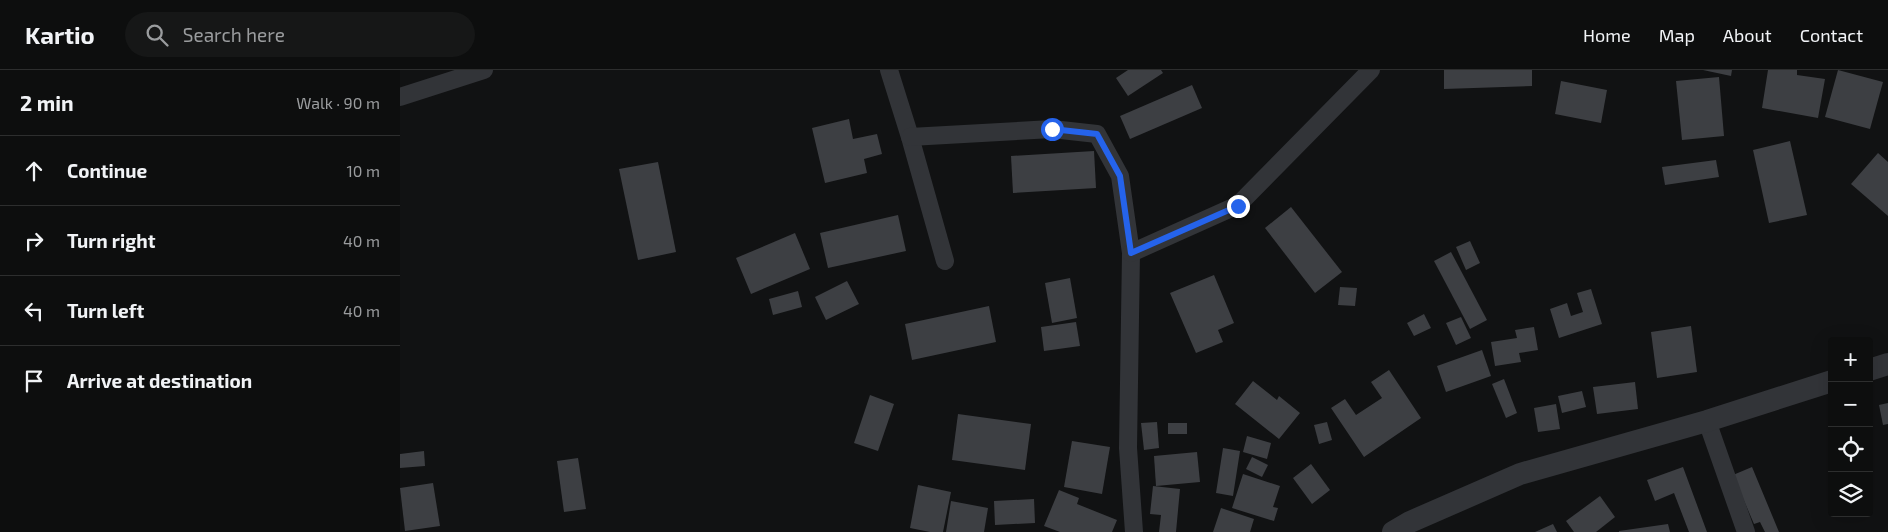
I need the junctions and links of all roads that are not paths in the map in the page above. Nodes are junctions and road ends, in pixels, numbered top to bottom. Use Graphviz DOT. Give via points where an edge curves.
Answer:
graph roads {
  1 [pos="484,70"];
  2 [pos="890,70"];
  3 [pos="1371,70"];
  4 [pos="400,97"];
  5 [pos="910,137"];
  6 [pos="1131,253"];
  7 [pos="944,261"];
  8 [pos="1888,364"];
  9 [pos="1873,369"];
  10 [pos="1828,383"];
  11 [pos="1707,421"];
  12 [pos="1134,532"];
  13 [pos="1393,532"];
  14 [pos="1746,532"];
  1 -- 4 [label="street"];
  2 -- 5 [label="street"];
  3 -- 6 [label="street" via="1238,206"];
  5 -- 6 [label="street" via="1052,129 1097,134 1120,176"];
  5 -- 7 [label="street"];
  6 -- 12 [label="street" via="1128,448"];
  8 -- 9 [label="street"];
  10 -- 11 [label="street"];
  11 -- 13 [label="street" via="1520,474"];
  11 -- 14 [label="street"];
}
